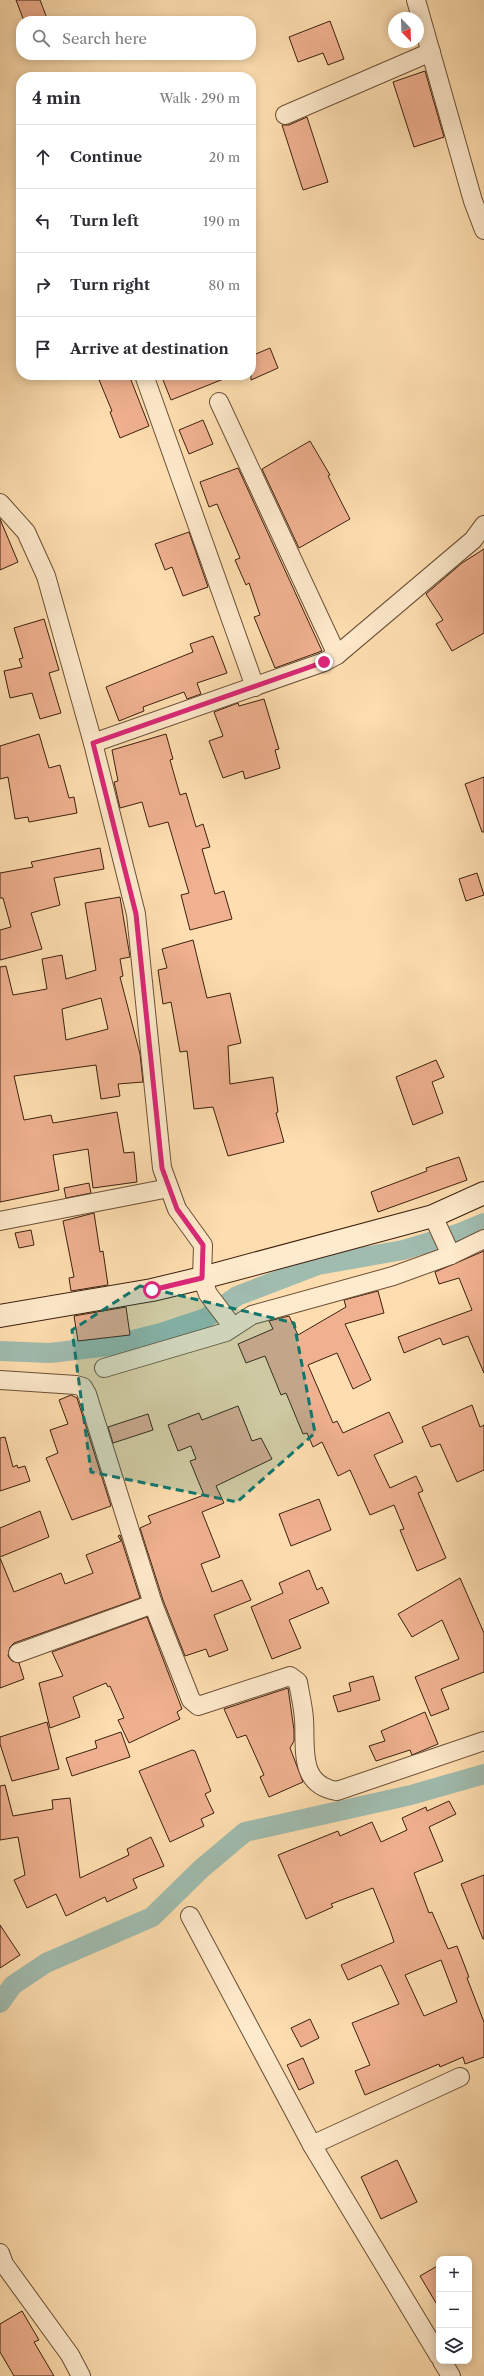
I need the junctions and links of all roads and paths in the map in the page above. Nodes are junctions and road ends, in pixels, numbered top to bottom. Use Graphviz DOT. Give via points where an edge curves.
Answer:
graph roads {
  1 [pos="416,0"];
  2 [pos="431,52"];
  3 [pos="285,115"];
  4 [pos="479,199"];
  5 [pos="484,230"];
  6 [pos="146,380"];
  7 [pos="219,402"];
  8 [pos="0,503"];
  9 [pos="484,525"];
  10 [pos="336,654"];
  11 [pos="255,687"];
  12 [pos="93,743"];
  13 [pos="169,1188"];
  14 [pos="484,1193"];
  15 [pos="0,1221"];
  16 [pos="436,1223"];
  17 [pos="484,1239"];
  18 [pos="451,1254"];
  19 [pos="205,1286"];
  20 [pos="0,1316"];
  21 [pos="230,1323"];
  22 [pos="104,1368"];
  23 [pos="0,1380"];
  24 [pos="153,1604"];
  25 [pos="18,1653"];
  26 [pos="484,1741"];
  27 [pos="190,1916"];
  28 [pos="460,2077"];
  29 [pos="312,2145"];
  30 [pos="0,2252"];
  31 [pos="436,2351"];
  32 [pos="444,2364"];
  33 [pos="81,2376"];
  34 [pos="451,2376"];
  1 -- 2 [label="street"];
  2 -- 3 [label="street"];
  2 -- 4 [label="street"];
  4 -- 5 [label="street"];
  6 -- 11 [label="street"];
  7 -- 10 [label="street"];
  8 -- 12 [label="street" via="26,532 46,576"];
  9 -- 10 [label="street" via="473,540"];
  10 -- 11 [label="street" via="324,662"];
  11 -- 12 [label="street"];
  12 -- 13 [label="street" via="136,914 162,1168"];
  13 -- 15 [label="street"];
  13 -- 19 [label="street" via="177,1209 203,1245"];
  14 -- 16 [label="main road"];
  16 -- 18 [label="street"];
  16 -- 19 [label="main road"];
  17 -- 18 [label="street"];
  18 -- 21 [label="street" via="392,1276"];
  19 -- 20 [label="main road" via="152,1290"];
  19 -- 21 [label="street"];
  21 -- 22 [label="street" via="226,1332"];
  23 -- 24 [label="street" via="83,1387"];
  24 -- 25 [label="street"];
  24 -- 26 [label="street" via="191,1700 198,1706 290,1676 295,1678 298,1682 304,1718 304,1757 307,1770 325,1789 337,1791"];
  27 -- 29 [label="street"];
  28 -- 29 [label="street"];
  29 -- 31 [label="street"];
  30 -- 33 [label="street" via="4,2264 70,2355"];
  32 -- 34 [label="street"];
}
